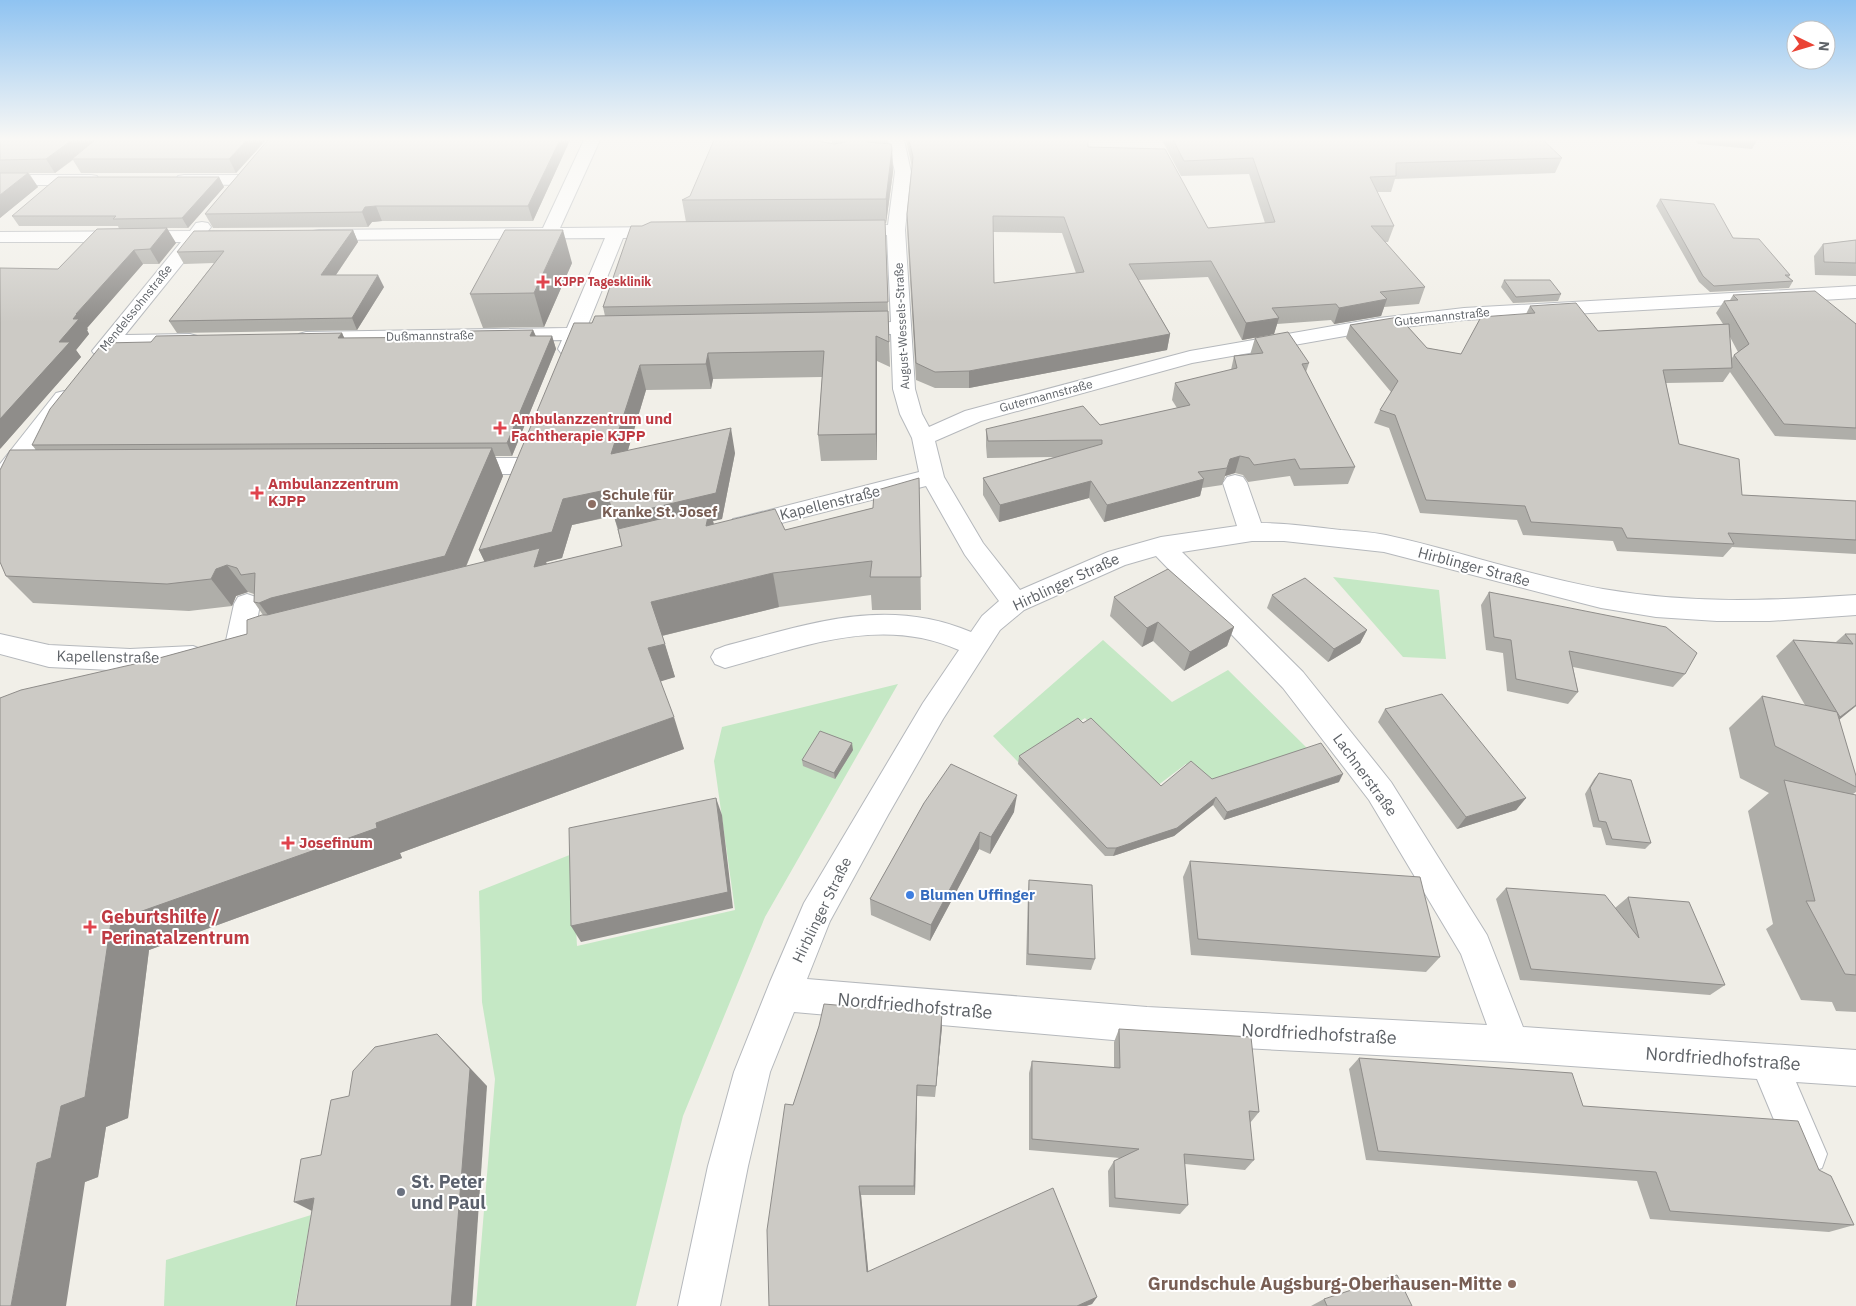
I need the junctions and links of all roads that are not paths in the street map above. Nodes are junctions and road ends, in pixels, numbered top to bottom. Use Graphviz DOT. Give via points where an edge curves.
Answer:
graph roads {
  1 [pos="223,201"];
  2 [pos="564,201"];
  3 [pos="900,201"];
  4 [pos="2,229"];
  5 [pos="896,230"];
  6 [pos="829,231"];
  7 [pos="616,232"];
  8 [pos="686,232"];
  9 [pos="549,233"];
  10 [pos="302,235"];
  11 [pos="194,236"];
  12 [pos="243,236"];
  13 [pos="1856,292"];
  14 [pos="901,328"];
  15 [pos="832,329"];
  16 [pos="631,333"];
  17 [pos="574,334"];
  18 [pos="285,339"];
  19 [pos="207,340"];
  20 [pos="110,342"];
  21 [pos="92,364"];
  22 [pos="560,370"];
  23 [pos="74,386"];
  24 [pos="923,438"];
  25 [pos="442,466"];
  26 [pos="521,466"];
  27 [pos="36,468"];
  28 [pos="4,474"];
  29 [pos="932,477"];
  30 [pos="1235,483"];
  31 [pos="720,530"];
  32 [pos="1252,532"];
  33 [pos="1161,546"];
  34 [pos="1015,603"];
  35 [pos="247,604"];
  36 [pos="1856,605"];
  37 [pos="0,644"];
  38 [pos="266,644"];
  39 [pos="976,646"];
  40 [pos="238,650"];
  41 [pos="725,657"];
  42 [pos="782,994"];
  43 [pos="1512,1044"];
  44 [pos="1768,1062"];
  45 [pos="1856,1068"];
  46 [pos="1812,1164"];
  47 [pos="699,1306"];
  1 -- 11 [label="street, Mendelssohnstraße"];
  2 -- 9 [label="street"];
  3 -- 5 [label="street, August-Wessels-Straße"];
  4 -- 11 [label="street"];
  5 -- 6 [label="street"];
  5 -- 14 [label="street, August-Wessels-Straße"];
  7 -- 8 [label="street"];
  7 -- 9 [label="street"];
  7 -- 17 [label="street"];
  9 -- 10 [label="street"];
  11 -- 12 [label="street"];
  11 -- 20 [label="street, Mendelssohnstraße"];
  13 -- 24 [label="street, Gutermannstraße" via="1464,314 1379,324 1190,357 973,416"];
  14 -- 15 [label="street"];
  14 -- 24 [label="street, August-Wessels-Straße" via="904,389 911,414"];
  16 -- 17 [label="street, Dußmannstraße"];
  17 -- 18 [label="street, Dußmannstraße"];
  17 -- 22 [label="street"];
  19 -- 20 [label="street"];
  20 -- 21 [label="street, Mendelssohnstraße"];
  23 -- 28 [label="street"];
  24 -- 29 [label="street, August-Wessels-Straße"];
  25 -- 26 [label="street"];
  27 -- 28 [label="street"];
  29 -- 31 [label="street, Kapellenstraße"];
  29 -- 34 [label="street, August-Wessels-Straße" via="974,549"];
  30 -- 32 [label="street"];
  32 -- 33 [label="street, Hirblinger Straße"];
  32 -- 36 [label="street, Hirblinger Straße" via="1284,532 1384,543 1554,587 1656,606 1769,611"];
  33 -- 34 [label="street, Hirblinger Straße" via="1117,558"];
  33 -- 43 [label="street, Lachnerstraße" via="1293,680 1380,791 1475,946"];
  34 -- 39 [label="street, Hirblinger Straße" via="991,623"];
  35 -- 40 [label="street"];
  37 -- 40 [label="street, Kapellenstraße" via="50,656 130,660 203,657"];
  38 -- 40 [label="street, Kapellenstraße"];
  39 -- 41 [label="street" via="940,631 871,623 838,628"];
  39 -- 42 [label="street, Hirblinger Straße" via="933,711 841,868 816,914"];
  42 -- 43 [label="street, Nordfriedhofstraße" via="1148,1026"];
  42 -- 47 [label="street, Hirblinger Straße" via="752,1072 728,1166"];
  43 -- 44 [label="street, Nordfriedhofstraße"];
  44 -- 45 [label="street, Nordfriedhofstraße"];
  44 -- 46 [label="street"];
}
